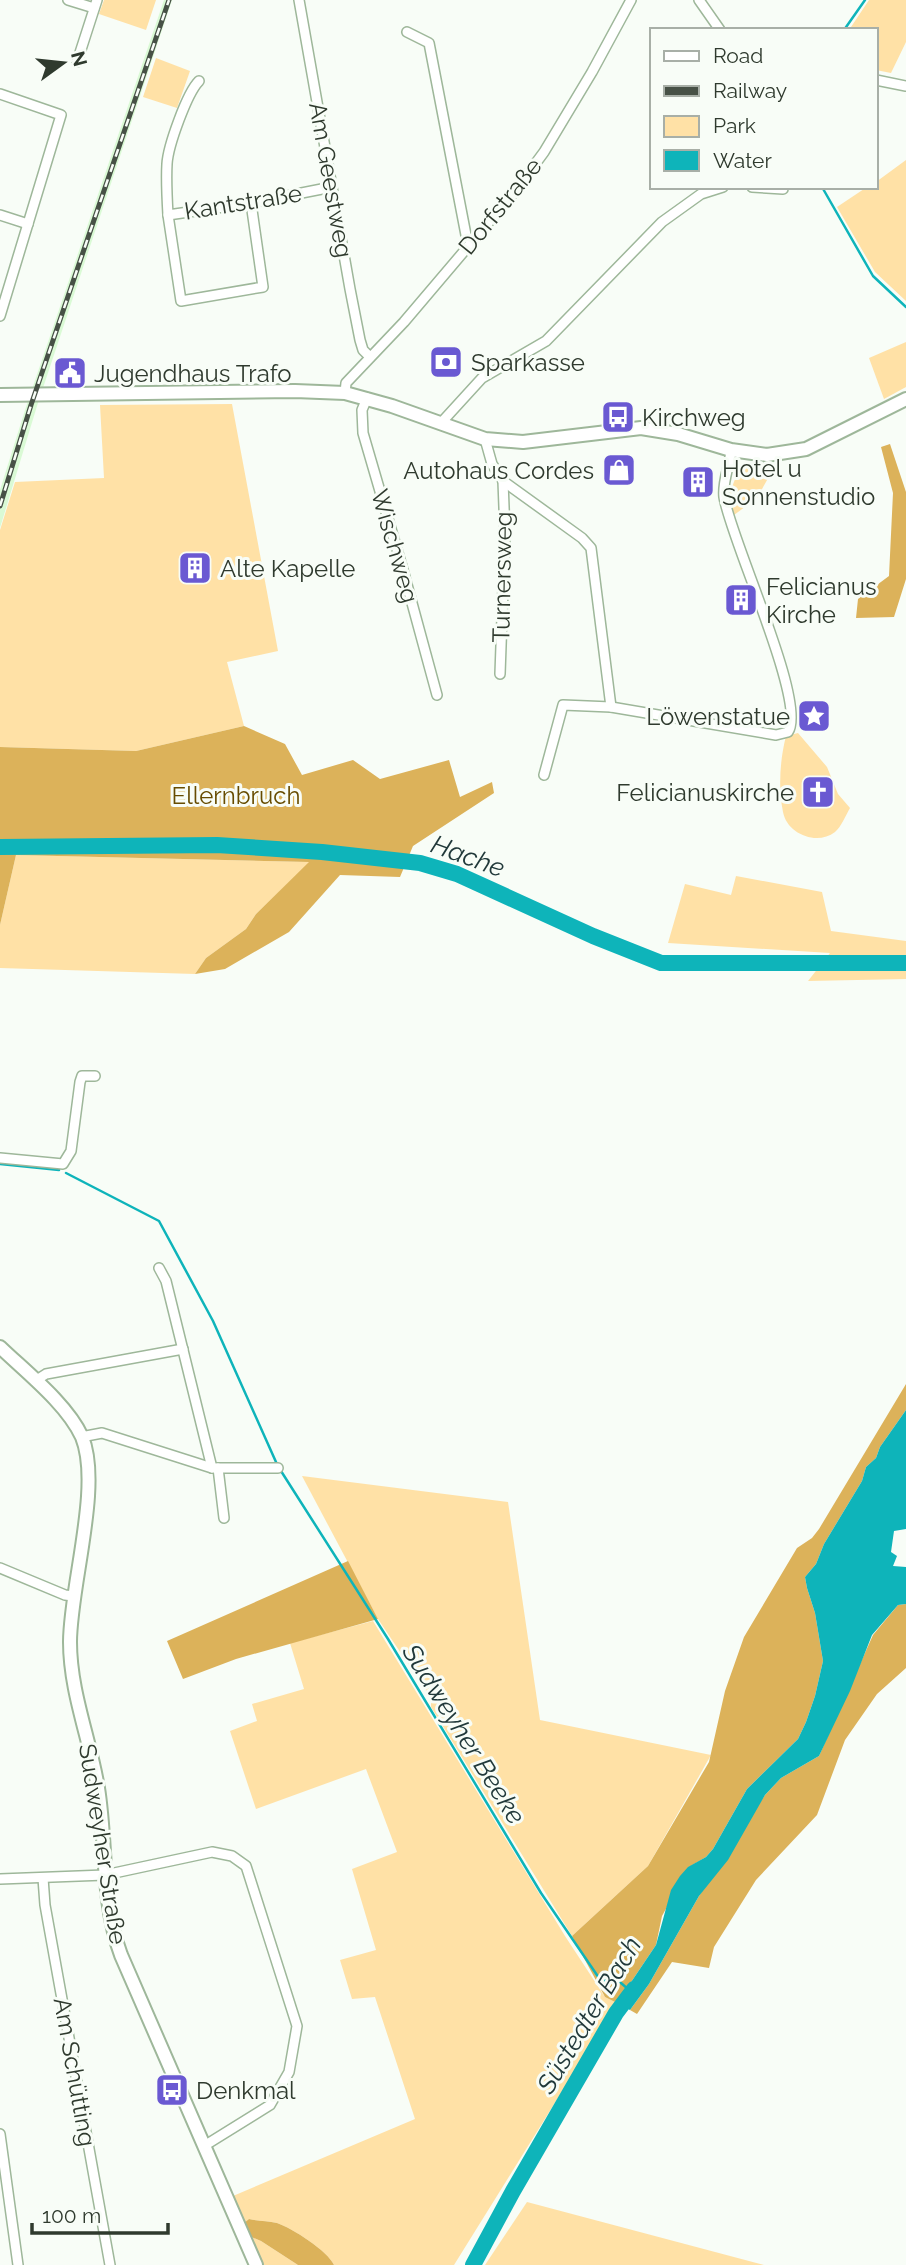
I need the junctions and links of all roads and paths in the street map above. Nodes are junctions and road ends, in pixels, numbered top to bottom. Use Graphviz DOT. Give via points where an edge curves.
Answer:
graph roads {
  1 [pos="68,0"];
  2 [pos="299,0"];
  3 [pos="631,0"];
  4 [pos="699,0"];
  5 [pos="95,4"];
  6 [pos="719,28"];
  7 [pos="407,32"];
  8 [pos="77,62"];
  9 [pos="878,80"];
  10 [pos="199,81"];
  11 [pos="906,86"];
  12 [pos="0,94"];
  13 [pos="332,187"];
  14 [pos="717,189"];
  15 [pos="251,203"];
  16 [pos="0,215"];
  17 [pos="168,215"];
  18 [pos="28,224"];
  19 [pos="471,242"];
  20 [pos="0,316"];
  21 [pos="370,357"];
  22 [pos="345,393"];
  23 [pos="0,395"];
  24 [pos="368,398"];
  25 [pos="906,399"];
  26 [pos="440,424"];
  27 [pos="485,439"];
  28 [pos="731,450"];
  29 [pos="503,481"];
  30 [pos="500,674"];
  31 [pos="437,695"];
  32 [pos="611,707"];
  33 [pos="544,775"];
  34 [pos="95,1076"];
  35 [pos="0,1158"];
  36 [pos="159,1268"];
  37 [pos="0,1348"];
  38 [pos="183,1349"];
  39 [pos="35,1381"];
  40 [pos="81,1437"];
  41 [pos="215,1468"];
  42 [pos="278,1468"];
  43 [pos="224,1518"];
  44 [pos="0,1569"];
  45 [pos="73,1596"];
  46 [pos="105,1875"];
  47 [pos="43,1878"];
  48 [pos="0,1879"];
  49 [pos="0,2134"];
  50 [pos="204,2146"];
  51 [pos="18,2265"];
  52 [pos="110,2265"];
  53 [pos="256,2265"];
  1 -- 5 [label="street"];
  2 -- 13 [label="street, Am Geestweg"];
  3 -- 19 [label="street, Dorfstraße" via="544,152"];
  4 -- 6 [label="street"];
  5 -- 8 [label="street"];
  7 -- 19 [label="street" via="429,43"];
  9 -- 11 [label="street"];
  10 -- 17 [label="street, Kantstraße" via="192,88 167,160"];
  12 -- 18 [label="street" via="61,115"];
  13 -- 15 [label="street, Kantstraße"];
  13 -- 21 [label="street, Am Geestweg" via="360,340"];
  14 -- 26 [label="street" via="701,194 662,222 546,341 482,378"];
  15 -- 17 [label="street, Kantstraße"];
  15 -- 17 [label="street" via="263,286 181,300"];
  16 -- 18 [label="street"];
  18 -- 20 [label="street"];
  19 -- 21 [label="street, Dorfstraße"];
  21 -- 22 [label="street, Dorfstraße" via="346,383"];
  22 -- 23 [label="street"];
  22 -- 24 [label="street"];
  24 -- 26 [label="street"];
  24 -- 31 [label="street, Wischweg" via="362,410 363,433"];
  25 -- 28 [label="street" via="806,449 767,455"];
  26 -- 27 [label="street"];
  27 -- 28 [label="street" via="523,442 641,428"];
  27 -- 29 [label="street"];
  28 -- 32 [label="street" via="724,499 791,704 791,727 788,732 768,734"];
  29 -- 30 [label="street, Turnersweg"];
  29 -- 32 [label="street" via="591,548"];
  32 -- 33 [label="street" via="563,705"];
  34 -- 35 [label="street" via="82,1076 71,1151 63,1164"];
  36 -- 38 [label="street"];
  37 -- 39 [label="street, Sudweyher Straße"];
  38 -- 39 [label="street" via="46,1374"];
  38 -- 41 [label="street"];
  39 -- 40 [label="street, Sudweyher Straße"];
  40 -- 41 [label="street" via="102,1433"];
  40 -- 45 [label="street, Sudweyher Straße" via="88,1466"];
  41 -- 42 [label="street"];
  41 -- 43 [label="street"];
  44 -- 45 [label="street"];
  45 -- 46 [label="street, Sudweyher Straße" via="71,1662 98,1790"];
  46 -- 47 [label="street"];
  46 -- 50 [label="street, Sudweyher Straße" via="116,1940"];
  46 -- 50 [label="street" via="212,1852 232,1856 246,1866 297,2026 289,2071 270,2105"];
  47 -- 48 [label="street"];
  47 -- 52 [label="street, Am Schütting"];
  49 -- 51 [label="street"];
  50 -- 53 [label="street, Sudweyher Straße"];
}
